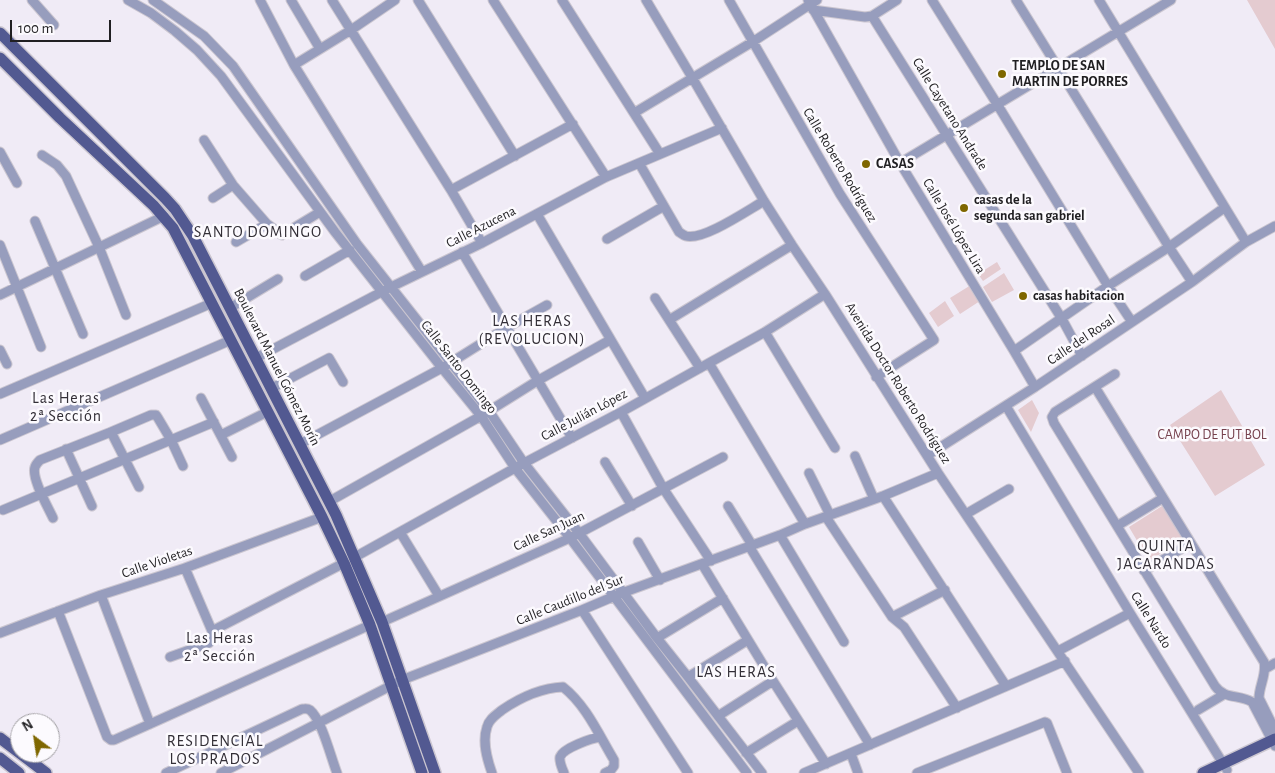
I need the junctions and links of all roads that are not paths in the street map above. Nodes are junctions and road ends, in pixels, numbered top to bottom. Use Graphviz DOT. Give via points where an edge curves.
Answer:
graph roads {
  1 [pos="32,0"];
  2 [pos="128,0"];
  3 [pos="153,0"];
  4 [pos="260,0"];
  5 [pos="291,0"];
  6 [pos="332,0"];
  7 [pos="395,0"];
  8 [pos="418,0"];
  9 [pos="493,0"];
  10 [pos="562,0"];
  11 [pos="646,0"];
  12 [pos="729,0"];
  13 [pos="897,0"];
  14 [pos="932,0"];
  15 [pos="1016,0"];
  16 [pos="1099,0"];
  17 [pos="1171,0"];
  18 [pos="812,3"];
  19 [pos="872,16"];
  20 [pos="54,25"];
  21 [pos="351,30"];
  22 [pos="1118,32"];
  23 [pos="0,33"];
  24 [pos="754,41"];
  25 [pos="320,49"];
  26 [pos="0,58"];
  27 [pos="294,65"];
  28 [pos="1058,68"];
  29 [pos="693,79"];
  30 [pos="997,104"];
  31 [pos="634,113"];
  32 [pos="574,124"];
  33 [pos="722,128"];
  34 [pos="947,136"];
  35 [pos="204,140"];
  36 [pos="0,152"];
  37 [pos="660,154"];
  38 [pos="42,155"];
  39 [pos="515,156"];
  40 [pos="639,163"];
  41 [pos="900,163"];
  42 [pos="606,177"];
  43 [pos="17,183"];
  44 [pos="233,184"];
  45 [pos="451,190"];
  46 [pos="213,198"];
  47 [pos="764,201"];
  48 [pos="664,206"];
  49 [pos="1224,208"];
  50 [pos="320,212"];
  51 [pos="537,214"];
  52 [pos="164,216"];
  53 [pos="34,221"];
  54 [pos="267,224"];
  55 [pos="1275,226"];
  56 [pos="607,239"];
  57 [pos="236,242"];
  58 [pos="1246,242"];
  59 [pos="482,243"];
  60 [pos="0,245"];
  61 [pos="792,245"];
  62 [pos="99,247"];
  63 [pos="1169,247"];
  64 [pos="350,250"];
  65 [pos="462,252"];
  66 [pos="54,269"];
  67 [pos="422,272"];
  68 [pos="305,276"];
  69 [pos="278,279"];
  70 [pos="1192,282"];
  71 [pos="1108,286"];
  72 [pos="16,287"];
  73 [pos="391,288"];
  74 [pos="382,292"];
  75 [pos="825,294"];
  76 [pos="0,296"];
  77 [pos="655,298"];
  78 [pos="212,303"];
  79 [pos="548,305"];
  80 [pos="232,312"];
  81 [pos="126,315"];
  82 [pos="1062,319"];
  83 [pos="668,320"];
  84 [pos="1132,322"];
  85 [pos="222,323"];
  86 [pos="506,328"];
  87 [pos="765,332"];
  88 [pos="83,334"];
  89 [pos="231,340"];
  90 [pos="610,340"];
  91 [pos="41,347"];
  92 [pos="0,350"];
  93 [pos="1014,351"];
  94 [pos="1082,356"];
  95 [pos="256,358"];
  96 [pos="451,363"];
  97 [pos="709,363"];
  98 [pos="7,364"];
  99 [pos="442,368"];
  100 [pos="700,368"];
  101 [pos="1115,374"];
  102 [pos="876,377"];
  103 [pos="537,381"];
  104 [pos="343,382"];
  105 [pos="1035,387"];
  106 [pos="1095,387"];
  107 [pos="272,388"];
  108 [pos="0,394"];
  109 [pos="201,398"];
  110 [pos="645,398"];
  111 [pos="1006,406"];
  112 [pos="267,412"];
  113 [pos="621,412"];
  114 [pos="485,414"];
  115 [pos="214,422"];
  116 [pos="111,432"];
  117 [pos="221,435"];
  118 [pos="572,438"];
  119 [pos="0,440"];
  120 [pos="171,440"];
  121 [pos="300,444"];
  122 [pos="835,448"];
  123 [pos="66,449"];
  124 [pos="928,455"];
  125 [pos="855,456"];
  126 [pos="232,457"];
  127 [pos="723,457"];
  128 [pos="126,459"];
  129 [pos="605,462"];
  130 [pos="524,463"];
  131 [pos="183,466"];
  132 [pos="515,468"];
  133 [pos="809,473"];
  134 [pos="938,473"];
  135 [pos="80,478"];
  136 [pos="139,487"];
  137 [pos="664,488"];
  138 [pos="1009,489"];
  139 [pos="42,494"];
  140 [pos="879,497"];
  141 [pos="1163,498"];
  142 [pos="330,501"];
  143 [pos="92,506"];
  144 [pos="632,506"];
  145 [pos="728,506"];
  146 [pos="3,510"];
  147 [pos="966,514"];
  148 [pos="322,516"];
  149 [pos="828,516"];
  150 [pos="53,518"];
  151 [pos="806,524"];
  152 [pos="1117,526"];
  153 [pos="400,532"];
  154 [pos="579,533"];
  155 [pos="780,535"];
  156 [pos="570,538"];
  157 [pos="638,542"];
  158 [pos="1191,543"];
  159 [pos="750,546"];
  160 [pos="355,557"];
  161 [pos="707,562"];
  162 [pos="344,563"];
  163 [pos="185,568"];
  164 [pos="1144,571"];
  165 [pos="660,580"];
  166 [pos="945,590"];
  167 [pos="622,593"];
  168 [pos="101,596"];
  169 [pos="439,596"];
  170 [pos="613,596"];
  171 [pos="723,598"];
  172 [pos="582,610"];
  173 [pos="58,611"];
  174 [pos="1130,613"];
  175 [pos="892,616"];
  176 [pos="382,622"];
  177 [pos="370,625"];
  178 [pos="212,631"];
  179 [pos="0,632"];
  180 [pos="657,638"];
  181 [pos="748,640"];
  182 [pos="844,642"];
  183 [pos="1058,651"];
  184 [pos="170,657"];
  185 [pos="1065,662"];
  186 [pos="1275,663"];
  187 [pos="1265,669"];
  188 [pos="688,677"];
  189 [pos="773,681"];
  190 [pos="397,683"];
  191 [pos="1006,686"];
  192 [pos="1223,695"];
  193 [pos="957,708"];
  194 [pos="1198,710"];
  195 [pos="718,716"];
  196 [pos="798,721"];
  197 [pos="319,722"];
  198 [pos="150,724"];
  199 [pos="600,737"];
  200 [pos="0,738"];
  201 [pos="1274,740"];
  202 [pos="870,745"];
  203 [pos="746,753"];
  204 [pos="851,754"];
  205 [pos="0,758"];
  206 [pos="826,764"];
  207 [pos="614,766"];
  208 [pos="1224,769"];
  209 [pos="20,773"];
  210 [pos="46,773"];
  211 [pos="166,773"];
  212 [pos="221,773"];
  213 [pos="337,773"];
  214 [pos="422,773"];
  215 [pos="435,773"];
  216 [pos="492,773"];
  217 [pos="564,773"];
  218 [pos="605,773"];
  219 [pos="622,773"];
  220 [pos="688,773"];
  221 [pos="746,773"];
  222 [pos="762,773"];
  223 [pos="804,773"];
  224 [pos="858,773"];
  225 [pos="917,773"];
  226 [pos="1067,773"];
  227 [pos="1139,773"];
  228 [pos="1203,773"];
  1 -- 20 [label="street"];
  2 -- 50 [label="street, Calle Santo Domingo" via="175,31 221,76"];
  3 -- 73 [label="street, Calle Santo Domingo" via="204,36 233,66"];
  4 -- 27 [label="street"];
  5 -- 25 [label="street"];
  6 -- 21 [label="street"];
  7 -- 21 [label="street"];
  8 -- 39 [label="street"];
  9 -- 32 [label="street"];
  10 -- 31 [label="street"];
  11 -- 29 [label="street, Avenida Doctor Roberto Rodríguez"];
  12 -- 24 [label="street, Calle Roberto Rodríguez"];
  13 -- 19 [label="street"];
  14 -- 30 [label="street"];
  15 -- 28 [label="street"];
  16 -- 22 [label="street"];
  17 -- 22 [label="street"];
  18 -- 19 [label="street"];
  18 -- 24 [label="street"];
  18 -- 41 [label="street, Calle José López Lira"];
  19 -- 34 [label="street, Calle Cayetano Andrade"];
  21 -- 25 [label="street"];
  21 -- 45 [label="street"];
  22 -- 28 [label="street"];
  22 -- 49 [label="street"];
  23 -- 80 [label="main road, Boulevard Manuel Gómez Morín" via="175,209 193,236"];
  24 -- 29 [label="street"];
  24 -- 102 [label="street, Calle Roberto Rodríguez" via="840,194 934,340"];
  25 -- 27 [label="street"];
  26 -- 52 [label="main road, Boulevard Manuel Gómez Morín"];
  27 -- 67 [label="street"];
  28 -- 30 [label="street"];
  28 -- 63 [label="street"];
  29 -- 31 [label="street"];
  29 -- 33 [label="street, Avenida Doctor Roberto Rodríguez"];
  30 -- 34 [label="street"];
  30 -- 71 [label="street"];
  31 -- 37 [label="street"];
  32 -- 39 [label="street"];
  32 -- 42 [label="street"];
  33 -- 37 [label="street, Calle Azucena"];
  33 -- 47 [label="street, Avenida Doctor Roberto Rodríguez"];
  34 -- 41 [label="street"];
  34 -- 82 [label="street, Calle Cayetano Andrade"];
  35 -- 44 [label="street"];
  36 -- 43 [label="street"];
  37 -- 40 [label="street, Calle Azucena"];
  38 -- 62 [label="street" via="66,176"];
  39 -- 45 [label="street"];
  40 -- 42 [label="street, Calle Azucena"];
  40 -- 48 [label="street"];
  41 -- 93 [label="street, Calle José López Lira"];
  42 -- 51 [label="street, Calle Azucena"];
  44 -- 46 [label="street"];
  44 -- 54 [label="street"];
  45 -- 59 [label="street"];
  47 -- 48 [label="street" via="714,230 687,237 679,232"];
  47 -- 61 [label="street, Avenida Doctor Roberto Rodríguez"];
  48 -- 56 [label="street"];
  49 -- 58 [label="street"];
  49 -- 63 [label="street"];
  50 -- 54 [label="street" via="282,236"];
  50 -- 64 [label="street, Calle Santo Domingo"];
  51 -- 59 [label="street, Calle Azucena"];
  51 -- 90 [label="street"];
  52 -- 62 [label="street"];
  52 -- 78 [label="main road, Boulevard Manuel Gómez Morín"];
  53 -- 66 [label="street"];
  54 -- 57 [label="street"];
  55 -- 58 [label="street, Calle del Rosal"];
  58 -- 70 [label="street, Calle del Rosal"];
  59 -- 65 [label="street, Calle Azucena"];
  60 -- 72 [label="street"];
  61 -- 75 [label="street, Avenida Doctor Roberto Rodríguez"];
  61 -- 83 [label="street"];
  62 -- 66 [label="street"];
  62 -- 81 [label="street"];
  63 -- 70 [label="street"];
  63 -- 71 [label="street"];
  64 -- 68 [label="street"];
  64 -- 74 [label="street, Calle Santo Domingo"];
  65 -- 67 [label="street, Calle Azucena"];
  65 -- 86 [label="street"];
  66 -- 72 [label="street"];
  66 -- 88 [label="street"];
  67 -- 73 [label="street, Calle Azucena"];
  69 -- 80 [label="street"];
  70 -- 84 [label="street, Calle del Rosal"];
  71 -- 82 [label="street"];
  71 -- 84 [label="street"];
  72 -- 76 [label="street"];
  72 -- 91 [label="street"];
  73 -- 74 [label="street, Calle Azucena"];
  73 -- 96 [label="street, Calle Santo Domingo"];
  74 -- 95 [label="street, Calle Azucena"];
  74 -- 99 [label="street, Calle Santo Domingo"];
  75 -- 87 [label="street, Calle Julián López"];
  75 -- 102 [label="street, Avenida Doctor Roberto Rodríguez"];
  77 -- 83 [label="street"];
  78 -- 85 [label="main road, Boulevard Manuel Gómez Morín"];
  78 -- 108 [label="street"];
  79 -- 86 [label="street"];
  80 -- 85 [label="main road"];
  80 -- 95 [label="main road, Boulevard Manuel Gómez Morín"];
  82 -- 93 [label="street"];
  82 -- 94 [label="street, Calle Cayetano Andrade"];
  83 -- 100 [label="street"];
  84 -- 94 [label="street, Calle del Rosal"];
  85 -- 89 [label="main road, Boulevard Manuel Gómez Morín"];
  86 -- 96 [label="street"];
  86 -- 103 [label="street"];
  87 -- 97 [label="street, Calle Julián López"];
  87 -- 122 [label="street"];
  89 -- 112 [label="main road, Boulevard Manuel Gómez Morín"];
  89 -- 119 [label="street"];
  90 -- 103 [label="street"];
  90 -- 110 [label="street"];
  92 -- 98 [label="street"];
  93 -- 105 [label="street, Calle José López Lira"];
  94 -- 105 [label="street, Calle del Rosal"];
  95 -- 107 [label="main road, Boulevard Manuel Gómez Morín"];
  96 -- 99 [label="street"];
  96 -- 114 [label="street, Calle Santo Domingo"];
  97 -- 100 [label="street, Calle Julián López"];
  97 -- 151 [label="street"];
  99 -- 114 [label="street, Calle Santo Domingo"];
  99 -- 121 [label="street"];
  100 -- 110 [label="street, Calle Julián López"];
  101 -- 106 [label="street"];
  102 -- 124 [label="street, Avenida Doctor Roberto Rodríguez"];
  103 -- 114 [label="street"];
  103 -- 118 [label="street"];
  104 -- 107 [label="street" via="329,358"];
  105 -- 111 [label="street, Calle del Rosal"];
  106 -- 141 [label="street"];
  106 -- 152 [label="street" via="1052,417"];
  107 -- 121 [label="main road, Boulevard Manuel Gómez Morín"];
  109 -- 115 [label="street"];
  110 -- 113 [label="street, Calle Julián López"];
  111 -- 124 [label="street, Calle del Rosal"];
  111 -- 174 [label="street, Calle Nardo"];
  112 -- 117 [label="street"];
  112 -- 148 [label="main road, Boulevard Manuel Gómez Morín"];
  113 -- 118 [label="street, Calle Julián López"];
  113 -- 137 [label="street"];
  114 -- 130 [label="street, Calle Santo Domingo"];
  114 -- 132 [label="street, Calle Santo Domingo"];
  114 -- 142 [label="street"];
  115 -- 117 [label="street"];
  115 -- 120 [label="street"];
  116 -- 120 [label="street" via="156,415"];
  116 -- 123 [label="street"];
  116 -- 128 [label="street"];
  117 -- 126 [label="street"];
  118 -- 130 [label="street, Calle Julián López"];
  120 -- 128 [label="street"];
  120 -- 131 [label="street"];
  121 -- 142 [label="main road, Boulevard Manuel Gómez Morín"];
  123 -- 135 [label="street"];
  123 -- 139 [label="street" via="40,460 34,468"];
  124 -- 134 [label="street, Avenida Doctor Roberto Rodríguez"];
  125 -- 140 [label="street"];
  127 -- 137 [label="street, Calle San Juan"];
  128 -- 135 [label="street"];
  128 -- 136 [label="street"];
  129 -- 144 [label="street"];
  130 -- 132 [label="street, Calle Julián López"];
  130 -- 154 [label="street, Calle Santo Domingo"];
  132 -- 153 [label="street, Calle Julián López"];
  132 -- 156 [label="street, Calle Santo Domingo"];
  133 -- 149 [label="street"];
  134 -- 140 [label="street, Calle Caudillo del Sur"];
  134 -- 147 [label="street, Avenida Doctor Roberto Rodríguez"];
  135 -- 139 [label="street"];
  135 -- 143 [label="street"];
  137 -- 144 [label="street, Calle San Juan"];
  137 -- 161 [label="street"];
  138 -- 147 [label="street"];
  139 -- 146 [label="street"];
  139 -- 150 [label="street"];
  140 -- 149 [label="street, Calle Caudillo del Sur"];
  140 -- 166 [label="street"];
  141 -- 152 [label="street"];
  141 -- 158 [label="street"];
  142 -- 160 [label="main road, Boulevard Manuel Gómez Morín"];
  144 -- 154 [label="street, Calle San Juan"];
  145 -- 159 [label="street"];
  147 -- 183 [label="street, Avenida Doctor Roberto Rodríguez"];
  148 -- 162 [label="main road, Boulevard Manuel Gómez Morín"];
  148 -- 163 [label="street, Calle Violetas"];
  149 -- 151 [label="street, Calle Caudillo del Sur"];
  149 -- 175 [label="street"];
  151 -- 155 [label="street, Calle Caudillo del Sur"];
  152 -- 164 [label="street"];
  153 -- 160 [label="street, Calle Julián López"];
  153 -- 169 [label="street"];
  154 -- 156 [label="street, Calle San Juan"];
  154 -- 167 [label="street, Calle Santo Domingo"];
  155 -- 159 [label="street, Calle Caudillo del Sur"];
  155 -- 182 [label="street"];
  156 -- 169 [label="street, Calle San Juan"];
  156 -- 170 [label="street, Calle Santo Domingo"];
  157 -- 165 [label="street"];
  158 -- 164 [label="street"];
  158 -- 187 [label="street" via="1264,662"];
  159 -- 161 [label="street, Calle Caudillo del Sur"];
  159 -- 202 [label="street"];
  160 -- 176 [label="main road, Boulevard Manuel Gómez Morín"];
  161 -- 165 [label="street, Calle Caudillo del Sur"];
  161 -- 171 [label="street"];
  162 -- 177 [label="main road, Boulevard Manuel Gómez Morín"];
  162 -- 178 [label="street"];
  163 -- 168 [label="street, Calle Violetas"];
  163 -- 178 [label="street"];
  164 -- 192 [label="street"];
  165 -- 167 [label="street, Calle Caudillo del Sur"];
  166 -- 175 [label="street"];
  166 -- 191 [label="street"];
  167 -- 170 [label="street, Calle Caudillo del Sur"];
  167 -- 180 [label="street, Calle Santo Domingo"];
  168 -- 173 [label="street, Calle Violetas"];
  168 -- 198 [label="street"];
  169 -- 176 [label="street, Calle San Juan"];
  170 -- 172 [label="street, Calle Caudillo del Sur"];
  170 -- 221 [label="street, Calle Santo Domingo"];
  171 -- 180 [label="street"];
  171 -- 181 [label="street"];
  172 -- 190 [label="street, Calle Caudillo del Sur"];
  172 -- 220 [label="street"];
  173 -- 179 [label="street, Calle Violetas"];
  173 -- 198 [label="street" via="107,737 114,740"];
  174 -- 183 [label="street"];
  174 -- 208 [label="street, Calle Nardo"];
  175 -- 193 [label="street" via="904,627"];
  176 -- 190 [label="main road, Boulevard Manuel Gómez Morín"];
  177 -- 190 [label="main road, Boulevard Manuel Gómez Morín"];
  177 -- 198 [label="street"];
  178 -- 184 [label="street" via="213,638 209,643"];
  180 -- 188 [label="street, Calle Santo Domingo"];
  181 -- 188 [label="street"];
  181 -- 189 [label="street"];
  183 -- 185 [label="street, Avenida Doctor Roberto Rodríguez"];
  185 -- 191 [label="street"];
  185 -- 227 [label="street, Avenida Doctor Roberto Rodríguez"];
  186 -- 187 [label="street"];
  187 -- 201 [label="street" via="1259,698"];
  188 -- 195 [label="street, Calle Santo Domingo"];
  189 -- 195 [label="street"];
  189 -- 196 [label="street"];
  190 -- 197 [label="street, Calle Caudillo del Sur"];
  190 -- 214 [label="main road, Boulevard Manuel Gómez Morín"];
  190 -- 215 [label="main road, Boulevard Manuel Gómez Morín"];
  191 -- 193 [label="street"];
  192 -- 194 [label="street"];
  192 -- 201 [label="street" via="1252,702"];
  193 -- 202 [label="street"];
  195 -- 203 [label="street, Calle Santo Domingo"];
  196 -- 203 [label="street"];
  196 -- 206 [label="street"];
  197 -- 211 [label="street" via="310,710 302,709"];
  197 -- 212 [label="street, Calle Caudillo del Sur"];
  197 -- 213 [label="street"];
  199 -- 207 [label="street" via="614,760"];
  199 -- 216 [label="street" via="573,695 563,687 534,693 515,701 492,718 487,726 486,756"];
  199 -- 217 [label="street" via="564,752 560,757"];
  200 -- 210 [label="main road"];
  201 -- 208 [label="main road"];
  202 -- 204 [label="street"];
  203 -- 222 [label="street, Calle Santo Domingo"];
  204 -- 206 [label="street"];
  204 -- 224 [label="street"];
  205 -- 209 [label="main road"];
  206 -- 223 [label="street"];
  207 -- 218 [label="street"];
  207 -- 219 [label="street"];
  208 -- 228 [label="main road"];
  225 -- 226 [label="street" via="1046,722"];
}
